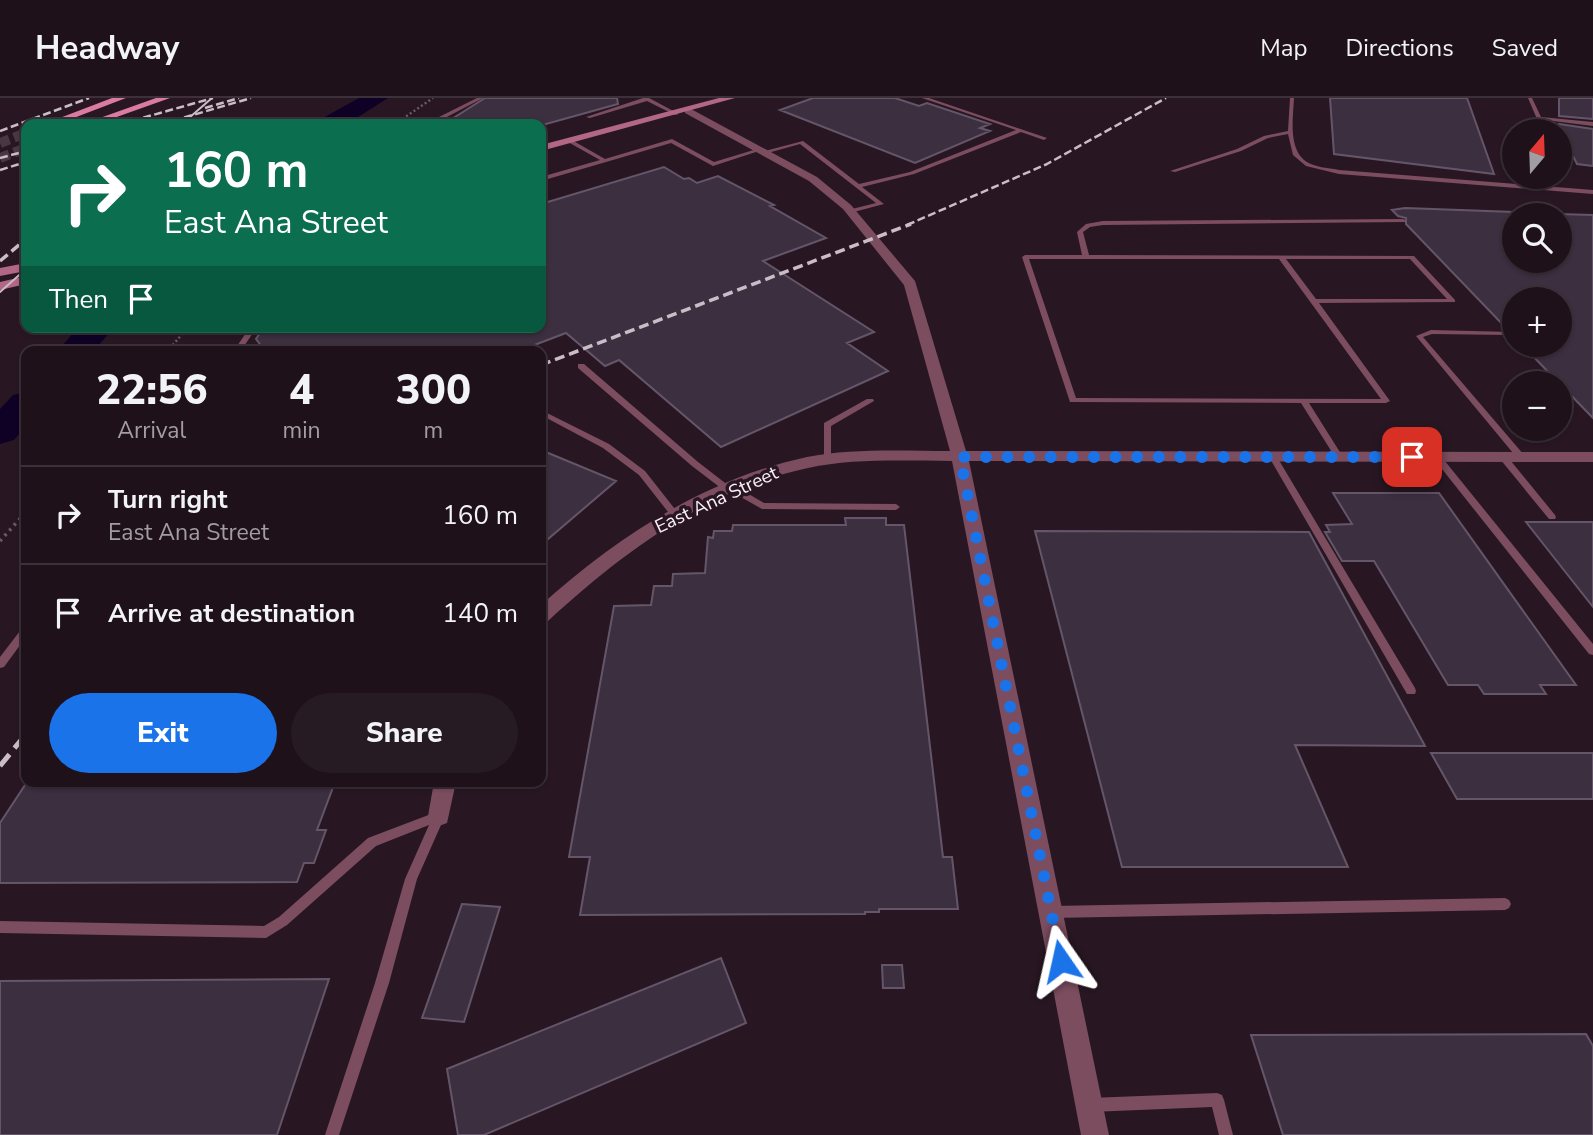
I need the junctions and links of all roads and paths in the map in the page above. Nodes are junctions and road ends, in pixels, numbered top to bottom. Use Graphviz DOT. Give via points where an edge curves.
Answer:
graph roads {
  1 [pos="121,98"];
  2 [pos="166,98"];
  3 [pos="433,98"];
  4 [pos="481,98"];
  5 [pos="730,98"];
  6 [pos="924,98"];
  7 [pos="1292,98"];
  8 [pos="1530,98"];
  9 [pos="646,99"];
  10 [pos="682,113"];
  11 [pos="588,117"];
  12 [pos="63,119"];
  13 [pos="103,119"];
  14 [pos="402,119"];
  15 [pos="440,119"];
  16 [pos="1593,124"];
  17 [pos="1021,130"];
  18 [pos="1290,132"];
  19 [pos="1044,138"];
  20 [pos="570,141"];
  21 [pos="546,147"];
  22 [pos="762,151"];
  23 [pos="605,162"];
  24 [pos="1173,170"];
  25 [pos="546,178"];
  26 [pos="857,186"];
  27 [pos="1593,192"];
  28 [pos="850,211"];
  29 [pos="1403,221"];
  30 [pos="1086,257"];
  31 [pos="1281,257"];
  32 [pos="21,268"];
  33 [pos="0,271"];
  34 [pos="21,281"];
  35 [pos="0,286"];
  36 [pos="1314,301"];
  37 [pos="1502,333"];
  38 [pos="581,366"];
  39 [pos="870,401"];
  40 [pos="1304,401"];
  41 [pos="546,415"];
  42 [pos="960,457"];
  43 [pos="1273,457"];
  44 [pos="1339,457"];
  45 [pos="1437,457"];
  46 [pos="1503,457"];
  47 [pos="1521,457"];
  48 [pos="1593,457"];
  49 [pos="827,460"];
  50 [pos="731,489"];
  51 [pos="896,507"];
  52 [pos="675,514"];
  53 [pos="1552,517"];
  54 [pos="21,518"];
  55 [pos="0,541"];
  56 [pos="546,612"];
  57 [pos="21,637"];
  58 [pos="1593,651"];
  59 [pos="0,664"];
  60 [pos="1410,691"];
  61 [pos="444,787"];
  62 [pos="439,816"];
  63 [pos="1505,904"];
  64 [pos="1051,912"];
  65 [pos="0,927"];
  66 [pos="1089,1105"];
  67 [pos="332,1135"];
  68 [pos="1095,1135"];
  69 [pos="1226,1135"];
  1 -- 12 [label="main road"];
  2 -- 13 [label="main road"];
  3 -- 14 [label="path"];
  4 -- 15 [label="lane"];
  5 -- 10 [label="main road"];
  6 -- 17 [label="lane"];
  7 -- 18 [label="lane"];
  8 -- 16 [label="lane" via="1539,118"];
  9 -- 10 [label="lane"];
  9 -- 11 [label="lane"];
  10 -- 20 [label="main road"];
  10 -- 22 [label="street"];
  17 -- 19 [label="lane"];
  17 -- 26 [label="lane" via="912,173"];
  18 -- 24 [label="lane"];
  18 -- 27 [label="lane" via="1296,155 1308,165 1339,172"];
  20 -- 21 [label="main road"];
  20 -- 23 [label="lane"];
  22 -- 23 [label="lane" via="713,164 672,141"];
  22 -- 26 [label="lane" via="801,142"];
  22 -- 28 [label="street" via="813,179"];
  23 -- 25 [label="lane"];
  26 -- 28 [label="lane" via="881,204"];
  28 -- 42 [label="street" via="910,284"];
  29 -- 30 [label="lane" via="1103,223 1080,232"];
  30 -- 31 [label="lane"];
  30 -- 40 [label="lane" via="1025,257 1073,400"];
  31 -- 36 [label="lane"];
  31 -- 36 [label="lane" via="1412,257 1453,301"];
  32 -- 33 [label="main road"];
  34 -- 35 [label="main road"];
  36 -- 40 [label="lane" via="1386,401"];
  37 -- 47 [label="lane" via="1431,332 1419,336"];
  38 -- 50 [label="lane"];
  39 -- 49 [label="lane" via="827,425"];
  40 -- 44 [label="lane"];
  41 -- 52 [label="lane" via="606,446 642,473"];
  42 -- 43 [label="street, East Ana Street"];
  42 -- 49 [label="street, East Ana Street"];
  42 -- 64 [label="street"];
  43 -- 44 [label="street, East Ana Street"];
  43 -- 60 [label="lane"];
  44 -- 45 [label="street, East Ana Street"];
  45 -- 46 [label="street, East Ana Street"];
  45 -- 58 [label="lane"];
  46 -- 47 [label="street, East Ana Street"];
  46 -- 53 [label="lane"];
  47 -- 48 [label="street, East Ana Street"];
  49 -- 50 [label="street, East Ana Street" via="777,469"];
  50 -- 51 [label="lane" via="762,506"];
  50 -- 52 [label="street, East Ana Street"];
  52 -- 56 [label="street, East Ana Street" via="592,570"];
  54 -- 55 [label="path"];
  57 -- 59 [label="lane"];
  61 -- 62 [label="street"];
  62 -- 65 [label="lane" via="372,842 266,932"];
  62 -- 67 [label="lane" via="411,878"];
  63 -- 64 [label="lane"];
  64 -- 66 [label="street"];
  66 -- 68 [label="street"];
  66 -- 69 [label="lane" via="1217,1100"];
}
